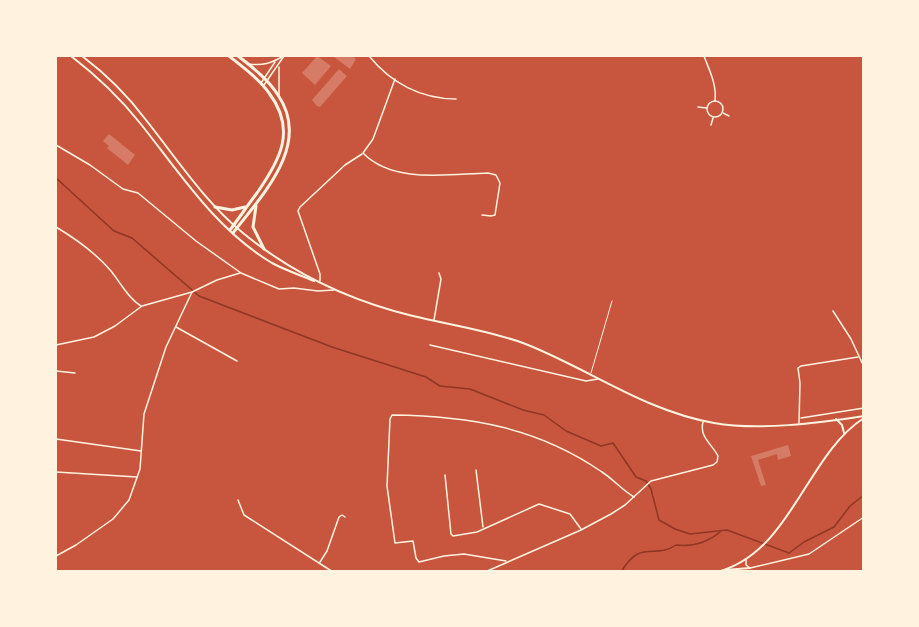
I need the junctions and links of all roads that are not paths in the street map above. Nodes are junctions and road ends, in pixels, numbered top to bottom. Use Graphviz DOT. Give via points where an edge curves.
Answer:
graph roads {
  1 [pos="71,56"];
  2 [pos="82,56"];
  3 [pos="229,56"];
  4 [pos="238,56"];
  5 [pos="283,56"];
  6 [pos="369,56"];
  7 [pos="704,56"];
  8 [pos="275,62"];
  9 [pos="248,63"];
  10 [pos="279,64"];
  11 [pos="265,80"];
  12 [pos="395,80"];
  13 [pos="262,85"];
  14 [pos="279,96"];
  15 [pos="456,99"];
  16 [pos="715,102"];
  17 [pos="698,107"];
  18 [pos="708,109"];
  19 [pos="723,113"];
  20 [pos="729,116"];
  21 [pos="713,117"];
  22 [pos="711,125"];
  23 [pos="56,145"];
  24 [pos="363,153"];
  25 [pos="257,202"];
  26 [pos="247,206"];
  27 [pos="215,207"];
  28 [pos="482,215"];
  29 [pos="56,227"];
  30 [pos="235,227"];
  31 [pos="231,232"];
  32 [pos="264,249"];
  33 [pos="241,273"];
  34 [pos="439,273"];
  35 [pos="320,283"];
  36 [pos="334,290"];
  37 [pos="192,292"];
  38 [pos="612,302"];
  39 [pos="142,306"];
  40 [pos="833,310"];
  41 [pos="434,321"];
  42 [pos="175,327"];
  43 [pos="56,345"];
  44 [pos="430,345"];
  45 [pos="858,357"];
  46 [pos="237,361"];
  47 [pos="864,367"];
  48 [pos="56,371"];
  49 [pos="75,373"];
  50 [pos="590,375"];
  51 [pos="598,379"];
  52 [pos="864,408"];
  53 [pos="864,417"];
  54 [pos="800,418"];
  55 [pos="836,419"];
  56 [pos="704,421"];
  57 [pos="799,423"];
  58 [pos="844,433"];
  59 [pos="56,439"];
  60 [pos="142,451"];
  61 [pos="476,470"];
  62 [pos="56,472"];
  63 [pos="445,475"];
  64 [pos="138,477"];
  65 [pos="634,497"];
  66 [pos="237,500"];
  67 [pos="345,517"];
  68 [pos="864,517"];
  69 [pos="483,528"];
  70 [pos="581,530"];
  71 [pos="56,556"];
  72 [pos="746,558"];
  73 [pos="506,561"];
  74 [pos="320,563"];
  75 [pos="750,568"];
  76 [pos="722,570"];
  77 [pos="333,572"];
  78 [pos="485,572"];
  79 [pos="717,572"];
  1 -- 31 [label="main road" via="128,109 194,193"];
  2 -- 27 [label="main road" via="138,110"];
  3 -- 13 [label="highway"];
  4 -- 9 [label="highway"];
  5 -- 8 [label="street"];
  5 -- 10 [label="street"];
  6 -- 12 [label="street"];
  7 -- 16 [label="street" via="715,89"];
  8 -- 9 [label="street"];
  8 -- 11 [label="street"];
  9 -- 11 [label="highway"];
  10 -- 11 [label="street"];
  10 -- 14 [label="street"];
  11 -- 13 [label="street"];
  11 -- 14 [label="highway"];
  12 -- 15 [label="street" via="419,94"];
  12 -- 24 [label="street" via="374,139"];
  13 -- 26 [label="highway" via="281,115 283,143 273,170"];
  14 -- 25 [label="highway" via="288,119 289,143 281,167"];
  16 -- 18 [label="street"];
  16 -- 19 [label="street" via="722,104"];
  17 -- 18 [label="street"];
  18 -- 21 [label="street"];
  19 -- 20 [label="street"];
  19 -- 21 [label="street"];
  21 -- 22 [label="street"];
  23 -- 33 [label="street" via="123,189 138,193"];
  24 -- 28 [label="street" via="393,171 410,175 496,176 500,183 495,215"];
  24 -- 35 [label="street" via="345,165 298,212"];
  25 -- 30 [label="highway"];
  25 -- 32 [label="highway" via="253,227"];
  26 -- 27 [label="highway" via="235,210"];
  26 -- 30 [label="highway"];
  27 -- 30 [label="main road"];
  29 -- 39 [label="street" via="94,253"];
  30 -- 31 [label="highway"];
  30 -- 32 [label="main road"];
  31 -- 35 [label="main road" via="273,263"];
  32 -- 35 [label="main road"];
  33 -- 36 [label="street" via="279,289"];
  33 -- 37 [label="street"];
  34 -- 41 [label="street"];
  35 -- 36 [label="main road"];
  36 -- 41 [label="main road"];
  37 -- 39 [label="street"];
  37 -- 42 [label="street"];
  38 -- 50 [label="lane"];
  39 -- 43 [label="street" via="94,336"];
  40 -- 45 [label="street"];
  41 -- 50 [label="main road" via="508,338"];
  42 -- 46 [label="street"];
  42 -- 60 [label="street" via="144,414"];
  44 -- 51 [label="street" via="586,381"];
  45 -- 47 [label="street"];
  45 -- 54 [label="street" via="798,368"];
  48 -- 49 [label="street"];
  50 -- 51 [label="main road"];
  51 -- 56 [label="main road" via="657,408"];
  52 -- 54 [label="street"];
  53 -- 55 [label="main road"];
  53 -- 58 [label="main road"];
  54 -- 57 [label="street"];
  55 -- 57 [label="main road"];
  55 -- 58 [label="main road"];
  56 -- 57 [label="main road" via="749,427"];
  56 -- 65 [label="street" via="703,434 717,454 717,462 651,481"];
  58 -- 72 [label="main road" via="780,525"];
  59 -- 60 [label="street"];
  60 -- 64 [label="street"];
  61 -- 69 [label="street"];
  62 -- 64 [label="street"];
  63 -- 69 [label="street" via="452,536"];
  64 -- 71 [label="street" via="129,500 113,519"];
  65 -- 70 [label="street"];
  65 -- 73 [label="street" via="600,470 528,433 470,419 392,415 387,486 394,542 413,541 419,562 465,554"];
  66 -- 74 [label="street" via="244,515"];
  67 -- 74 [label="street" via="339,517"];
  68 -- 75 [label="street" via="809,554"];
  69 -- 70 [label="street" via="539,504 570,514"];
  70 -- 73 [label="street"];
  72 -- 75 [label="street"];
  72 -- 76 [label="main road"];
  73 -- 78 [label="street"];
  74 -- 77 [label="street"];
  75 -- 76 [label="main road"];
  76 -- 79 [label="main road"];
}
